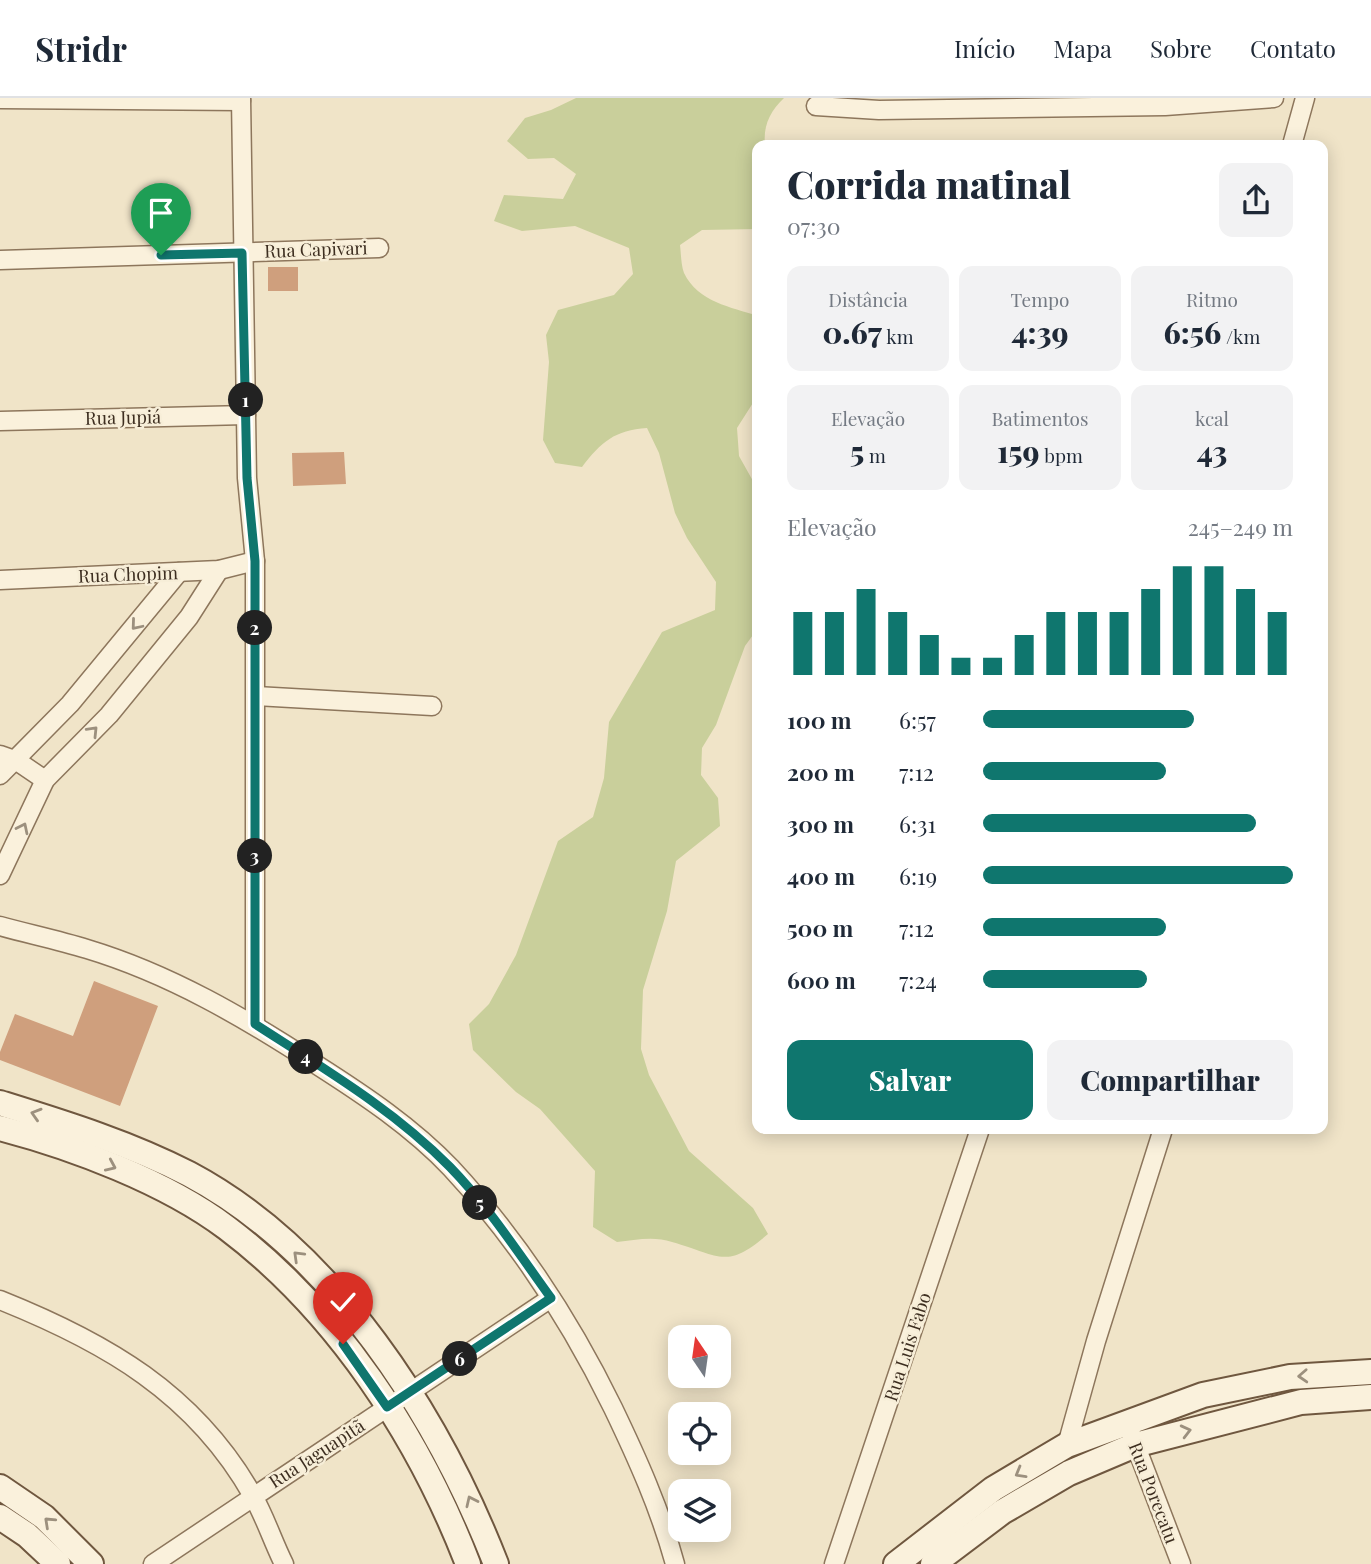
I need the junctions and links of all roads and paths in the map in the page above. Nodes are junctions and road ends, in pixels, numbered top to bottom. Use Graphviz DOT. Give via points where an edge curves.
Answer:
graph roads {
  1 [pos="1273,98"];
  2 [pos="1305,98"];
  3 [pos="9,99"];
  4 [pos="241,99"];
  5 [pos="816,106"];
  6 [pos="1293,140"];
  7 [pos="379,248"];
  8 [pos="242,253"];
  9 [pos="0,260"];
  10 [pos="246,415"];
  11 [pos="0,421"];
  12 [pos="255,561"];
  13 [pos="219,570"];
  14 [pos="179,572"];
  15 [pos="0,580"];
  16 [pos="256,696"];
  17 [pos="432,706"];
  18 [pos="8,758"];
  19 [pos="0,775"];
  20 [pos="45,780"];
  21 [pos="0,875"];
  22 [pos="0,926"];
  23 [pos="255,1024"];
  24 [pos="0,1103"];
  25 [pos="0,1128"];
  26 [pos="978,1134"];
  27 [pos="1161,1134"];
  28 [pos="83,1141"];
  29 [pos="551,1298"];
  30 [pos="0,1300"];
  31 [pos="1371,1372"];
  32 [pos="411,1391"];
  33 [pos="1371,1397"];
  34 [pos="387,1407"];
  35 [pos="1131,1433"];
  36 [pos="1067,1445"];
  37 [pos="0,1487"];
  38 [pos="253,1495"];
  39 [pos="0,1517"];
  40 [pos="58,1564"];
  41 [pos="91,1564"];
  42 [pos="153,1564"];
  43 [pos="284,1564"];
  44 [pos="468,1564"];
  45 [pos="496,1564"];
  46 [pos="675,1564"];
  47 [pos="834,1564"];
  48 [pos="896,1564"];
  49 [pos="933,1564"];
  50 [pos="1181,1564"];
  1 -- 5 [label="street" via="1165,106 879,110"];
  2 -- 6 [label="street"];
  3 -- 4 [label="street"];
  4 -- 8 [label="street"];
  7 -- 8 [label="street, Rua Capivari"];
  8 -- 9 [label="street, Rua Capivari"];
  8 -- 10 [label="street"];
  10 -- 11 [label="street, Rua Jupiá"];
  10 -- 12 [label="street"];
  12 -- 13 [label="street, Rua Chopim"];
  12 -- 16 [label="street"];
  13 -- 14 [label="street, Rua Chopim"];
  20 -- 13 [label="street, one-way" via="109,715 189,617"];
  14 -- 15 [label="street, Rua Chopim"];
  14 -- 18 [label="street, one-way" via="70,704"];
  16 -- 17 [label="street"];
  16 -- 23 [label="street"];
  18 -- 19 [label="street"];
  18 -- 20 [label="street"];
  21 -- 20 [label="street, one-way"];
  22 -- 23 [label="street" via="89,949 176,984"];
  23 -- 29 [label="street" via="372,1099 450,1167"];
  28 -- 24 [label="street, one-way"];
  25 -- 28 [label="street"];
  26 -- 47 [label="street, Rua Luis Fabo"];
  27 -- 36 [label="street"];
  32 -- 28 [label="street, one-way" via="332,1289 284,1243 190,1175"];
  28 -- 34 [label="street, one-way" via="225,1227 287,1280 343,1344"];
  29 -- 32 [label="street, Rua Jaguapitã"];
  29 -- 46 [label="street" via="588,1357 621,1424 663,1519"];
  30 -- 38 [label="street" via="55,1322 121,1357 173,1396"];
  31 -- 35 [label="street, one-way" via="1290,1377 1203,1395"];
  32 -- 34 [label="street, Rua Jaguapitã"];
  45 -- 32 [label="street, one-way" via="472,1503"];
  35 -- 33 [label="street, one-way" via="1300,1402"];
  34 -- 38 [label="street, Rua Jaguapitã"];
  34 -- 44 [label="street" via="445,1505"];
  35 -- 36 [label="street"];
  35 -- 49 [label="street" via="1013,1506"];
  35 -- 50 [label="street, Rua Porecatu"];
  36 -- 48 [label="street, one-way" via="993,1489"];
  41 -- 37 [label="street, one-way" via="44,1517"];
  38 -- 42 [label="street, Rua Jaguapitã"];
  38 -- 43 [label="street"];
  39 -- 40 [label="street"];
}
